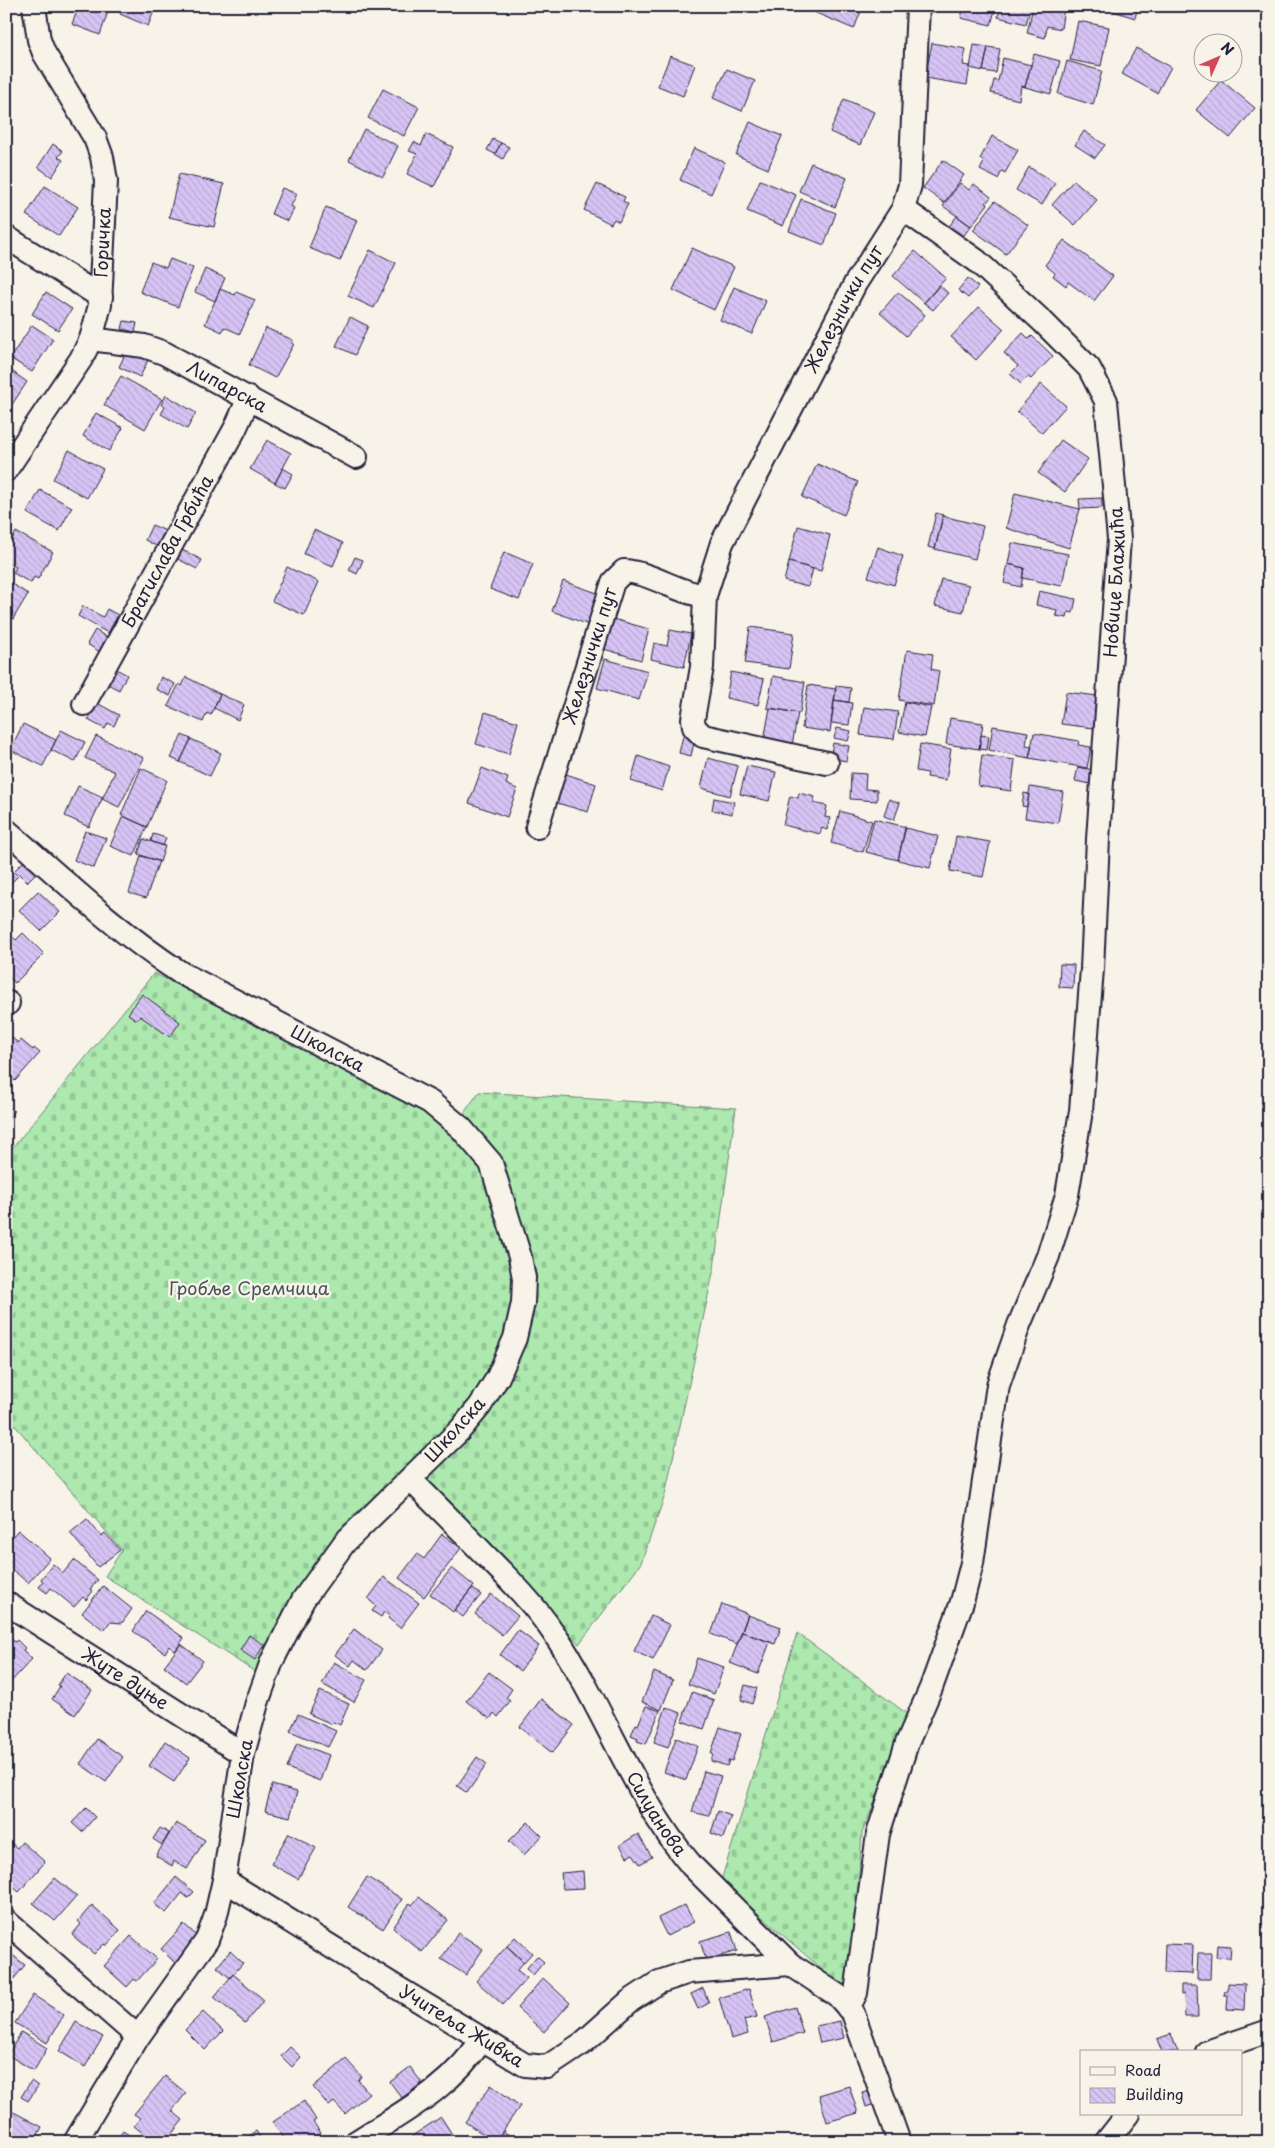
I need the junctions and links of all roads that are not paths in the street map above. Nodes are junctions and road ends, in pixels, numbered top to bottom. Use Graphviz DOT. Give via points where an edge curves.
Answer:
graph roads {
  1 [pos="34,6"];
  2 [pos="918,6"];
  3 [pos="903,210"];
  4 [pos="6,237"];
  5 [pos="101,297"];
  6 [pos="91,339"];
  7 [pos="248,398"];
  8 [pos="356,457"];
  9 [pos="6,470"];
  10 [pos="704,596"];
  11 [pos="84,704"];
  12 [pos="827,763"];
  13 [pos="537,827"];
  14 [pos="6,830"];
  15 [pos="410,1479"];
  16 [pos="6,1603"];
  17 [pos="243,1754"];
  18 [pos="224,1880"];
  19 [pos="6,1921"];
  20 [pos="790,1964"];
  21 [pos="848,2008"];
  22 [pos="1269,2031"];
  23 [pos="138,2037"];
  24 [pos="482,2039"];
  25 [pos="1214,2050"];
  26 [pos="1126,2116"];
  27 [pos="75,2142"];
  28 [pos="356,2142"];
  29 [pos="899,2142"];
  30 [pos="1106,2142"];
  1 -- 5 [label="street, Горичка" via="44,53 95,138 102,157 106,181"];
  2 -- 3 [label="street, Железнички пут" via="910,185"];
  3 -- 10 [label="street, Железнички пут" via="855,284 722,543"];
  3 -- 21 [label="street, Новице Блажића" via="977,261 1089,368 1106,401 1119,539 1081,1112 1067,1195 1048,1256 998,1385 972,1563 948,1640 907,1743 879,1828 856,1993"];
  4 -- 5 [label="street"];
  5 -- 6 [label="street, Горичка"];
  6 -- 7 [label="street, Липарска" via="164,352"];
  6 -- 9 [label="street, Горичка"];
  7 -- 8 [label="street, Липарска"];
  7 -- 11 [label="street, Братислава Грбића" via="235,429"];
  10 -- 12 [label="street, Железнички пут" via="702,667 694,727 703,736"];
  10 -- 13 [label="street, Железнички пут" via="686,593 638,572 624,571 613,582"];
  14 -- 15 [label="street, Школска" via="133,941 181,973 430,1102 461,1128 491,1163 524,1278 523,1303 515,1338 498,1377 480,1406"];
  15 -- 17 [label="street, Школска" via="346,1542 303,1600 264,1681"];
  15 -- 20 [label="street, Силуанова" via="526,1597 579,1672 650,1806 680,1853"];
  16 -- 17 [label="street, Жуте дуње"];
  17 -- 18 [label="street, Школска"];
  18 -- 23 [label="street, Школска" via="207,1940"];
  18 -- 24 [label="street, Учитеља Живка"];
  19 -- 23 [label="street"];
  20 -- 21 [label="street, Силуанова" via="836,1995"];
  20 -- 24 [label="street, Учитеља Живка" via="689,1972 660,1982 630,2001 583,2042 547,2067 525,2065"];
  21 -- 29 [label="street, Силуанова" via="853,2013"];
  22 -- 25 [label="street"];
  23 -- 27 [label="street, Школска"];
  24 -- 28 [label="street" via="471,2057 446,2083"];
  26 -- 30 [label="street"];
}
